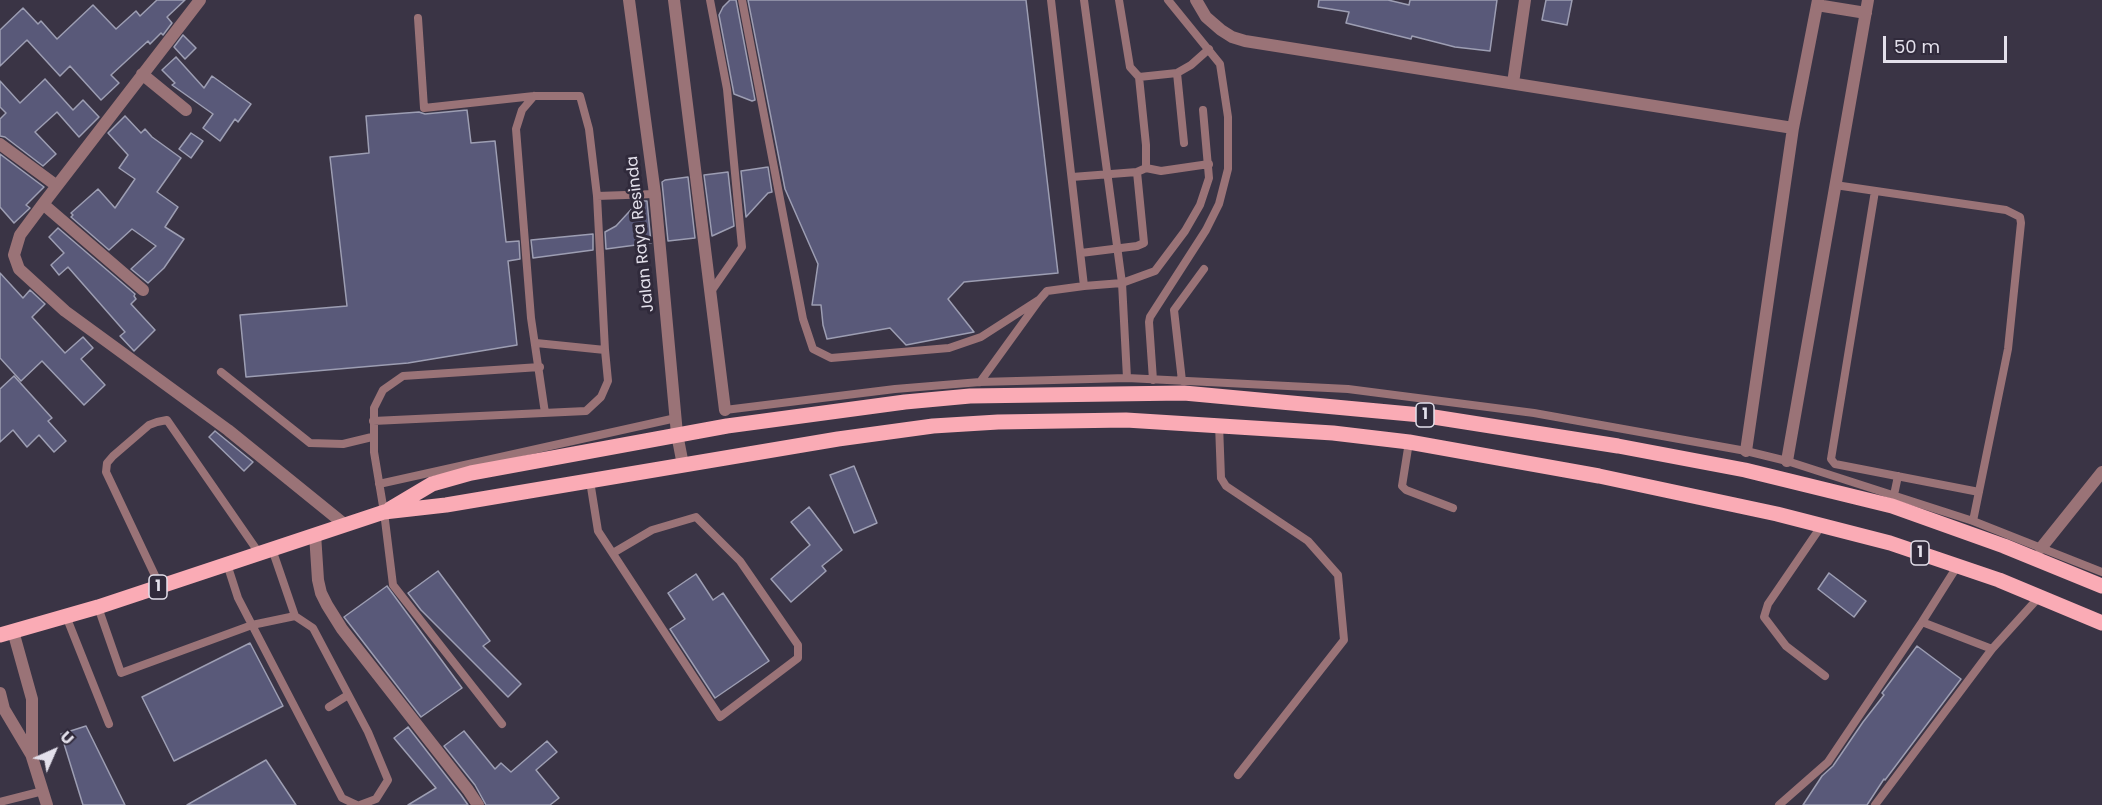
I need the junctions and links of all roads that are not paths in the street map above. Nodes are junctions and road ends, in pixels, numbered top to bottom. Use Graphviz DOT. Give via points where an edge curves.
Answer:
graph roads {
  1 [pos="200,0"];
  2 [pos="629,0"];
  3 [pos="674,0"];
  4 [pos="710,0"];
  5 [pos="742,0"];
  6 [pos="1052,0"];
  7 [pos="1084,0"];
  8 [pos="1119,0"];
  9 [pos="1168,0"];
  10 [pos="1196,0"];
  11 [pos="1525,0"];
  12 [pos="1868,0"];
  13 [pos="1817,2"];
  14 [pos="1866,13"];
  15 [pos="418,18"];
  16 [pos="1209,49"];
  17 [pos="1177,73"];
  18 [pos="142,74"];
  19 [pos="1138,77"];
  20 [pos="1513,84"];
  21 [pos="534,96"];
  22 [pos="1203,110"];
  23 [pos="186,111"];
  24 [pos="1793,128"];
  25 [pos="1184,143"];
  26 [pos="0,144"];
  27 [pos="1209,164"];
  28 [pos="1146,168"];
  29 [pos="1137,172"];
  30 [pos="1109,175"];
  31 [pos="1072,177"];
  32 [pos="1835,185"];
  33 [pos="57,186"];
  34 [pos="1875,191"];
  35 [pos="655,194"];
  36 [pos="597,195"];
  37 [pos="43,204"];
  38 [pos="1118,248"];
  39 [pos="1081,253"];
  40 [pos="1204,269"];
  41 [pos="1122,283"];
  42 [pos="1084,286"];
  43 [pos="143,290"];
  44 [pos="710,294"];
  45 [pos="1040,299"];
  46 [pos="536,343"];
  47 [pos="605,350"];
  48 [pos="540,367"];
  49 [pos="221,372"];
  50 [pos="1127,378"];
  51 [pos="1153,380"];
  52 [pos="1182,381"];
  53 [pos="980,382"];
  54 [pos="725,410"];
  55 [pos="545,413"];
  56 [pos="676,418"];
  57 [pos="373,421"];
  58 [pos="1219,424"];
  59 [pos="677,434"];
  60 [pos="372,437"];
  61 [pos="1409,442"];
  62 [pos="1746,451"];
  63 [pos="1787,461"];
  64 [pos="683,465"];
  65 [pos="2102,472"];
  66 [pos="1898,476"];
  67 [pos="590,481"];
  68 [pos="379,484"];
  69 [pos="1979,492"];
  70 [pos="1894,495"];
  71 [pos="1453,508"];
  72 [pos="384,512"];
  73 [pos="1973,521"];
  74 [pos="345,524"];
  75 [pos="1822,525"];
  76 [pos="315,534"];
  77 [pos="2041,548"];
  78 [pos="266,551"];
  79 [pos="613,553"];
  80 [pos="227,564"];
  81 [pos="1958,565"];
  82 [pos="2102,572"];
  83 [pos="160,586"];
  84 [pos="2102,586"];
  85 [pos="2040,596"];
  86 [pos="98,607"];
  87 [pos="66,616"];
  88 [pos="295,616"];
  89 [pos="1922,622"];
  90 [pos="2102,623"];
  91 [pos="252,625"];
  92 [pos="7,633"];
  93 [pos="1992,649"];
  94 [pos="1825,676"];
  95 [pos="0,693"];
  96 [pos="348,695"];
  97 [pos="329,707"];
  98 [pos="109,724"];
  99 [pos="502,724"];
  100 [pos="32,757"];
  101 [pos="1238,775"];
  102 [pos="43,791"];
  103 [pos="0,802"];
  104 [pos="47,805"];
  105 [pos="358,805"];
  106 [pos="478,805"];
  107 [pos="1779,805"];
  108 [pos="1875,805"];
  1 -- 18 [label="street"];
  2 -- 35 [label="street, Jalan Raya Resinda"];
  3 -- 44 [label="street"];
  4 -- 44 [label="lane" via="727,89 742,247"];
  5 -- 45 [label="lane" via="803,319 813,349 831,358 949,348 981,337"];
  6 -- 31 [label="lane"];
  7 -- 30 [label="lane"];
  8 -- 19 [label="lane" via="1130,67"];
  9 -- 16 [label="lane"];
  10 -- 20 [label="street" via="1206,17 1221,30 1245,41"];
  11 -- 20 [label="street"];
  12 -- 14 [label="street"];
  13 -- 14 [label="street"];
  13 -- 24 [label="street"];
  14 -- 32 [label="street"];
  15 -- 21 [label="lane" via="424,108"];
  16 -- 17 [label="lane"];
  16 -- 51 [label="lane" via="1220,64 1228,117 1228,170 1219,204 1206,230 1150,317"];
  17 -- 19 [label="lane"];
  17 -- 25 [label="lane"];
  18 -- 23 [label="street"];
  18 -- 33 [label="street"];
  19 -- 28 [label="lane"];
  20 -- 24 [label="street"];
  21 -- 36 [label="lane" via="580,96 589,129"];
  21 -- 46 [label="lane" via="522,110 516,129"];
  22 -- 27 [label="lane"];
  24 -- 62 [label="street"];
  26 -- 33 [label="street"];
  27 -- 28 [label="lane" via="1161,171"];
  27 -- 41 [label="lane" via="1209,178 1200,205 1175,246 1155,271"];
  28 -- 29 [label="lane"];
  29 -- 30 [label="lane"];
  29 -- 38 [label="lane" via="1144,243"];
  30 -- 31 [label="lane"];
  30 -- 38 [label="lane"];
  31 -- 39 [label="lane"];
  32 -- 34 [label="lane"];
  32 -- 63 [label="street"];
  33 -- 37 [label="street"];
  34 -- 66 [label="lane" via="1831,459 1835,464"];
  34 -- 69 [label="lane" via="2006,210 2020,217 2008,349"];
  35 -- 36 [label="lane"];
  35 -- 56 [label="street, Jalan Raya Resinda"];
  36 -- 47 [label="lane"];
  37 -- 43 [label="street"];
  37 -- 74 [label="street" via="20,235 14,255 19,268 65,311 228,430"];
  38 -- 39 [label="lane"];
  38 -- 41 [label="lane"];
  39 -- 42 [label="lane"];
  40 -- 52 [label="lane" via="1174,310"];
  41 -- 42 [label="lane"];
  41 -- 50 [label="lane"];
  42 -- 45 [label="lane" via="1047,291"];
  44 -- 54 [label="street"];
  45 -- 53 [label="lane"];
  46 -- 47 [label="lane"];
  46 -- 48 [label="lane"];
  47 -- 55 [label="lane" via="608,381 601,398 586,411"];
  48 -- 55 [label="lane"];
  48 -- 57 [label="lane" via="403,376 383,390 374,408"];
  49 -- 60 [label="lane" via="310,443 342,444"];
  50 -- 51 [label="lane"];
  50 -- 53 [label="lane"];
  51 -- 52 [label="lane"];
  52 -- 62 [label="lane" via="1348,389 1534,413"];
  53 -- 54 [label="lane"];
  55 -- 57 [label="lane"];
  56 -- 59 [label="street, Jalan Raya Resinda"];
  56 -- 68 [label="lane"];
  57 -- 60 [label="lane"];
  58 -- 61 [label="main road, 1"];
  58 -- 64 [label="main road, 1" via="1126,420 933,426"];
  58 -- 101 [label="lane" via="1221,478 1226,486 1308,541 1338,575 1344,640"];
  59 -- 64 [label="street, Jalan Raya Resinda"];
  59 -- 72 [label="main road, 1" via="471,472 432,484"];
  59 -- 84 [label="main road, 1" via="905,402 982,396 1184,393 1421,415 1745,470 1892,506"];
  60 -- 68 [label="lane"];
  61 -- 71 [label="lane" via="1402,486"];
  61 -- 75 [label="main road, 1" via="1599,476"];
  62 -- 63 [label="lane"];
  63 -- 70 [label="lane"];
  64 -- 67 [label="main road, 1"];
  65 -- 77 [label="street"];
  66 -- 69 [label="lane"];
  66 -- 70 [label="lane"];
  67 -- 72 [label="main road, 1"];
  67 -- 79 [label="lane" via="595,522"];
  68 -- 72 [label="lane"];
  69 -- 73 [label="lane"];
  70 -- 73 [label="lane"];
  72 -- 74 [label="main road, 1"];
  72 -- 99 [label="lane" via="393,585"];
  73 -- 77 [label="lane"];
  74 -- 76 [label="main road, 1"];
  75 -- 81 [label="main road, 1"];
  75 -- 94 [label="lane" via="1768,604 1764,617 1786,646"];
  76 -- 78 [label="main road, 1"];
  76 -- 106 [label="street" via="318,579 327,605"];
  77 -- 82 [label="lane"];
  78 -- 80 [label="main road, 1"];
  78 -- 83 [label="lane" via="167,420 157,422 113,456 106,472"];
  78 -- 88 [label="lane"];
  79 -- 79 [label="lane" via="720,717 798,658 798,645 740,561 696,517 652,530"];
  80 -- 83 [label="main road, 1"];
  80 -- 91 [label="lane"];
  81 -- 85 [label="main road, 1"];
  81 -- 89 [label="lane"];
  83 -- 86 [label="main road, 1"];
  85 -- 90 [label="main road, 1"];
  85 -- 93 [label="lane"];
  86 -- 87 [label="main road, 1"];
  86 -- 91 [label="lane" via="121,673"];
  87 -- 92 [label="main road, 1"];
  87 -- 98 [label="lane"];
  88 -- 91 [label="lane"];
  88 -- 96 [label="lane" via="313,628"];
  89 -- 93 [label="lane"];
  89 -- 107 [label="lane" via="1828,762"];
  91 -- 105 [label="lane" via="342,798"];
  92 -- 100 [label="street" via="32,699"];
  93 -- 108 [label="lane"];
  95 -- 100 [label="street" via="4,709"];
  96 -- 97 [label="lane"];
  96 -- 105 [label="lane" via="388,780 376,799"];
  100 -- 102 [label="street"];
  102 -- 103 [label="lane"];
  102 -- 104 [label="street"];
}
